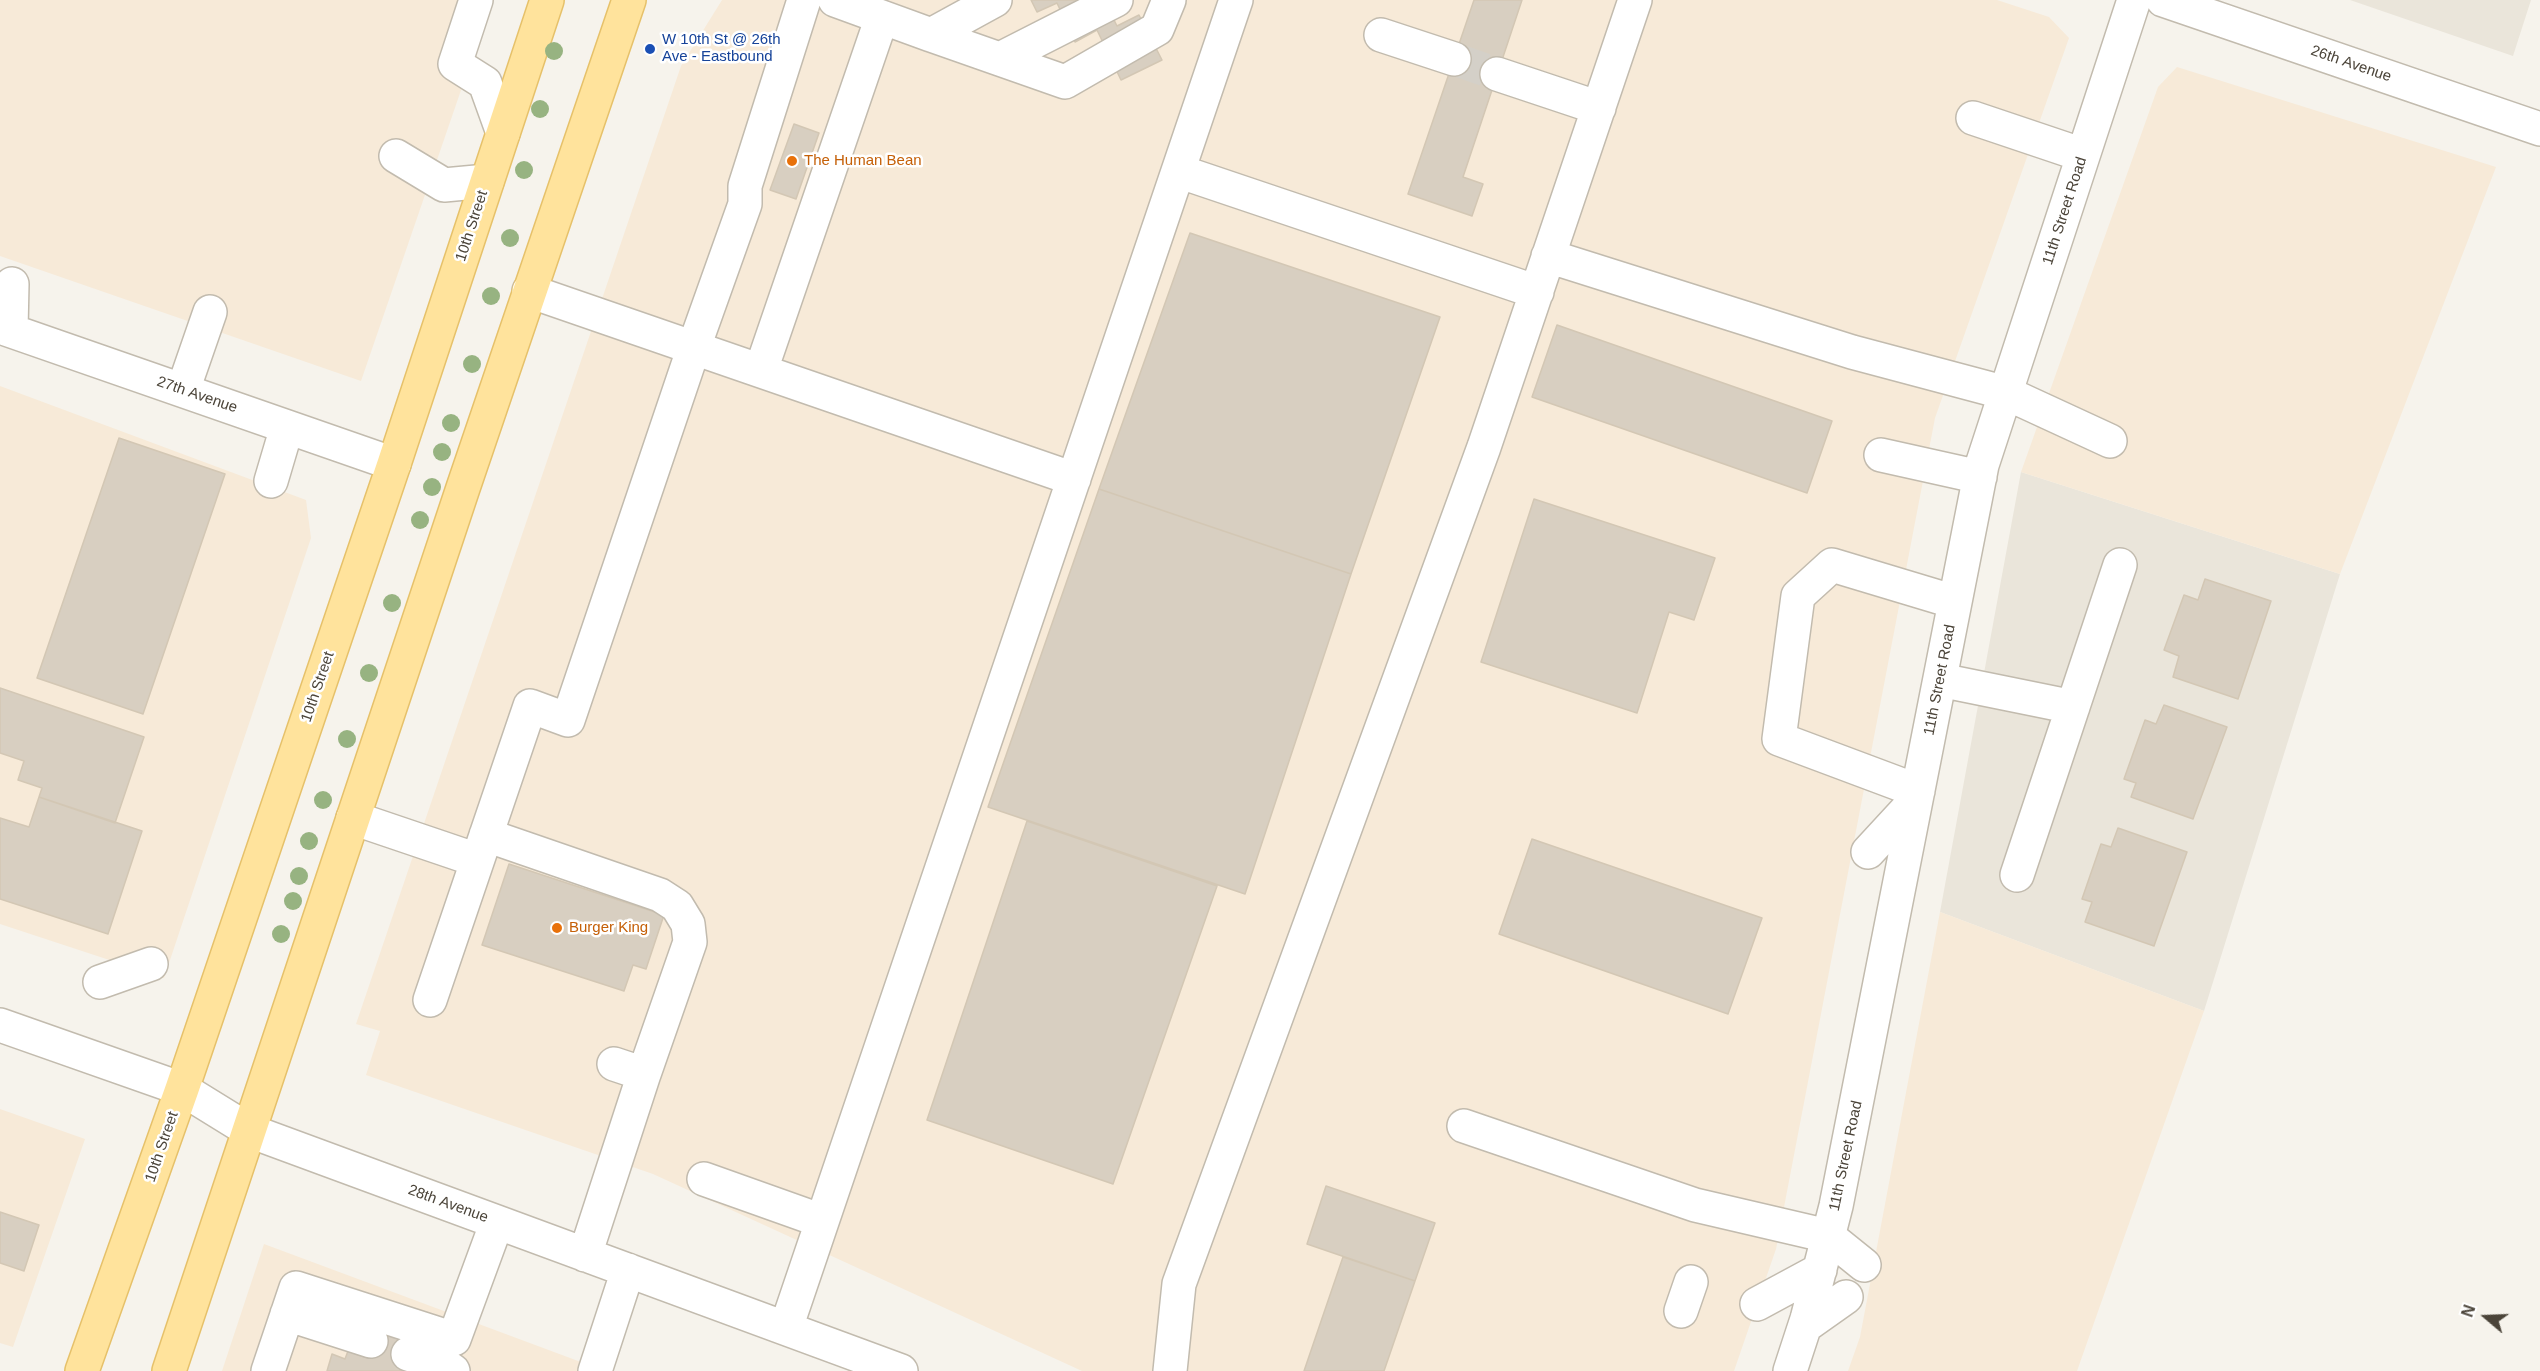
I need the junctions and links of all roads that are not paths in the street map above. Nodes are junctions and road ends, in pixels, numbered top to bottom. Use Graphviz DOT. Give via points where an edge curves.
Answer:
graph roads {
  1 [pos="476,0"];
  2 [pos="547,0"];
  3 [pos="629,0"];
  4 [pos="804,0"];
  5 [pos="835,0"];
  6 [pos="995,0"];
  7 [pos="1116,0"];
  8 [pos="1169,0"];
  9 [pos="1236,0"];
  10 [pos="1635,0"];
  11 [pos="2134,0"];
  12 [pos="2163,0"];
  13 [pos="882,17"];
  14 [pos="931,34"];
  15 [pos="1381,35"];
  16 [pos="1000,59"];
  17 [pos="1454,59"];
  18 [pos="1497,74"];
  19 [pos="1599,108"];
  20 [pos="1973,118"];
  21 [pos="2540,129"];
  22 [pos="503,133"];
  23 [pos="2083,155"];
  24 [pos="396,156"];
  25 [pos="1178,171"];
  26 [pos="487,181"];
  27 [pos="1548,256"];
  28 [pos="12,284"];
  29 [pos="529,291"];
  30 [pos="1537,292"];
  31 [pos="210,312"];
  32 [pos="6,328"];
  33 [pos="694,347"];
  34 [pos="761,370"];
  35 [pos="183,390"];
  36 [pos="2006,393"];
  37 [pos="287,427"];
  38 [pos="2110,441"];
  39 [pos="1881,455"];
  40 [pos="394,464"];
  41 [pos="1980,477"];
  42 [pos="1074,479"];
  43 [pos="271,481"];
  44 [pos="2120,565"];
  45 [pos="1955,602"];
  46 [pos="1940,680"];
  47 [pos="2073,707"];
  48 [pos="1917,795"];
  49 [pos="353,818"];
  50 [pos="481,848"];
  51 [pos="1868,852"];
  52 [pos="2017,875"];
  53 [pos="151,964"];
  54 [pos="100,982"];
  55 [pos="430,1000"];
  56 [pos="0,1025"];
  57 [pos="182,1089"];
  58 [pos="1464,1126"];
  59 [pos="250,1131"];
  60 [pos="704,1179"];
  61 [pos="822,1221"];
  62 [pos="497,1222"];
  63 [pos="1828,1236"];
  64 [pos="585,1255"];
  65 [pos="1864,1265"];
  66 [pos="628,1270"];
  67 [pos="1820,1270"];
  68 [pos="1846,1297"];
  69 [pos="1757,1304"];
  70 [pos="287,1314"];
  71 [pos="1805,1326"];
  72 [pos="786,1328"];
  73 [pos="371,1341"];
  74 [pos="408,1353"];
  75 [pos="82,1371"];
  76 [pos="169,1371"];
  77 [pos="268,1371"];
  78 [pos="453,1371"];
  79 [pos="595,1371"];
  80 [pos="901,1371"];
  81 [pos="1170,1371"];
  82 [pos="1790,1371"];
  1 -- 22 [label="street" via="454,64 485,83"];
  2 -- 22 [label="main road, 10th Street"];
  3 -- 29 [label="main road"];
  4 -- 33 [label="street" via="745,186 745,204"];
  5 -- 13 [label="street"];
  6 -- 14 [label="street"];
  7 -- 16 [label="street"];
  8 -- 16 [label="street" via="1157,30 1065,82"];
  9 -- 25 [label="street"];
  10 -- 19 [label="street"];
  11 -- 23 [label="street, 11th Street Road"];
  12 -- 21 [label="street, 26th Avenue"];
  13 -- 14 [label="street"];
  13 -- 34 [label="street"];
  14 -- 16 [label="street"];
  15 -- 17 [label="street"];
  18 -- 19 [label="street"];
  19 -- 27 [label="street"];
  20 -- 23 [label="street"];
  22 -- 26 [label="main road, 10th Street"];
  23 -- 36 [label="street, 11th Street Road"];
  24 -- 26 [label="street" via="444,185"];
  25 -- 30 [label="street"];
  25 -- 42 [label="street"];
  26 -- 40 [label="main road, 10th Street"];
  27 -- 30 [label="street"];
  27 -- 36 [label="street" via="1852,352"];
  28 -- 32 [label="street"];
  29 -- 33 [label="street"];
  29 -- 49 [label="main road"];
  30 -- 81 [label="street" via="1179,1284"];
  31 -- 35 [label="street"];
  32 -- 35 [label="street, 27th Avenue"];
  33 -- 34 [label="street"];
  33 -- 50 [label="street" via="568,720 530,706"];
  34 -- 42 [label="street"];
  35 -- 37 [label="street, 27th Avenue"];
  36 -- 38 [label="street"];
  36 -- 41 [label="street, 11th Street Road"];
  37 -- 40 [label="street, 27th Avenue"];
  37 -- 43 [label="street"];
  39 -- 41 [label="street"];
  40 -- 57 [label="main road, 10th Street"];
  41 -- 45 [label="street, 11th Street Road"];
  42 -- 61 [label="street"];
  44 -- 47 [label="street"];
  45 -- 46 [label="street, 11th Street Road"];
  45 -- 48 [label="street" via="1832,565 1798,597 1779,739"];
  46 -- 47 [label="street"];
  46 -- 48 [label="street, 11th Street Road"];
  47 -- 52 [label="street"];
  48 -- 51 [label="street"];
  48 -- 63 [label="street, 11th Street Road"];
  49 -- 50 [label="street"];
  49 -- 59 [label="main road"];
  50 -- 55 [label="street"];
  50 -- 64 [label="street" via="660,895 677,906 687,924 690,942 629,1069"];
  53 -- 54 [label="street"];
  56 -- 57 [label="street, 28th Avenue"];
  57 -- 59 [label="street, 28th Avenue"];
  57 -- 75 [label="main road, 10th Street"];
  58 -- 63 [label="street" via="1695,1205"];
  59 -- 62 [label="street, 28th Avenue"];
  59 -- 76 [label="main road"];
  60 -- 61 [label="street"];
  61 -- 72 [label="street"];
  62 -- 64 [label="street, 28th Avenue"];
  62 -- 70 [label="street" via="454,1339 296,1288"];
  63 -- 65 [label="street"];
  63 -- 67 [label="street, 11th Street Road"];
  64 -- 66 [label="street, 28th Avenue"];
  66 -- 72 [label="street, 28th Avenue"];
  66 -- 79 [label="street"];
  67 -- 69 [label="street"];
  67 -- 71 [label="street, 11th Street Road"];
  68 -- 71 [label="street"];
  70 -- 73 [label="street"];
  70 -- 77 [label="street"];
  71 -- 82 [label="street, 11th Street Road"];
  72 -- 80 [label="street, 28th Avenue"];
  74 -- 78 [label="street"];
}
